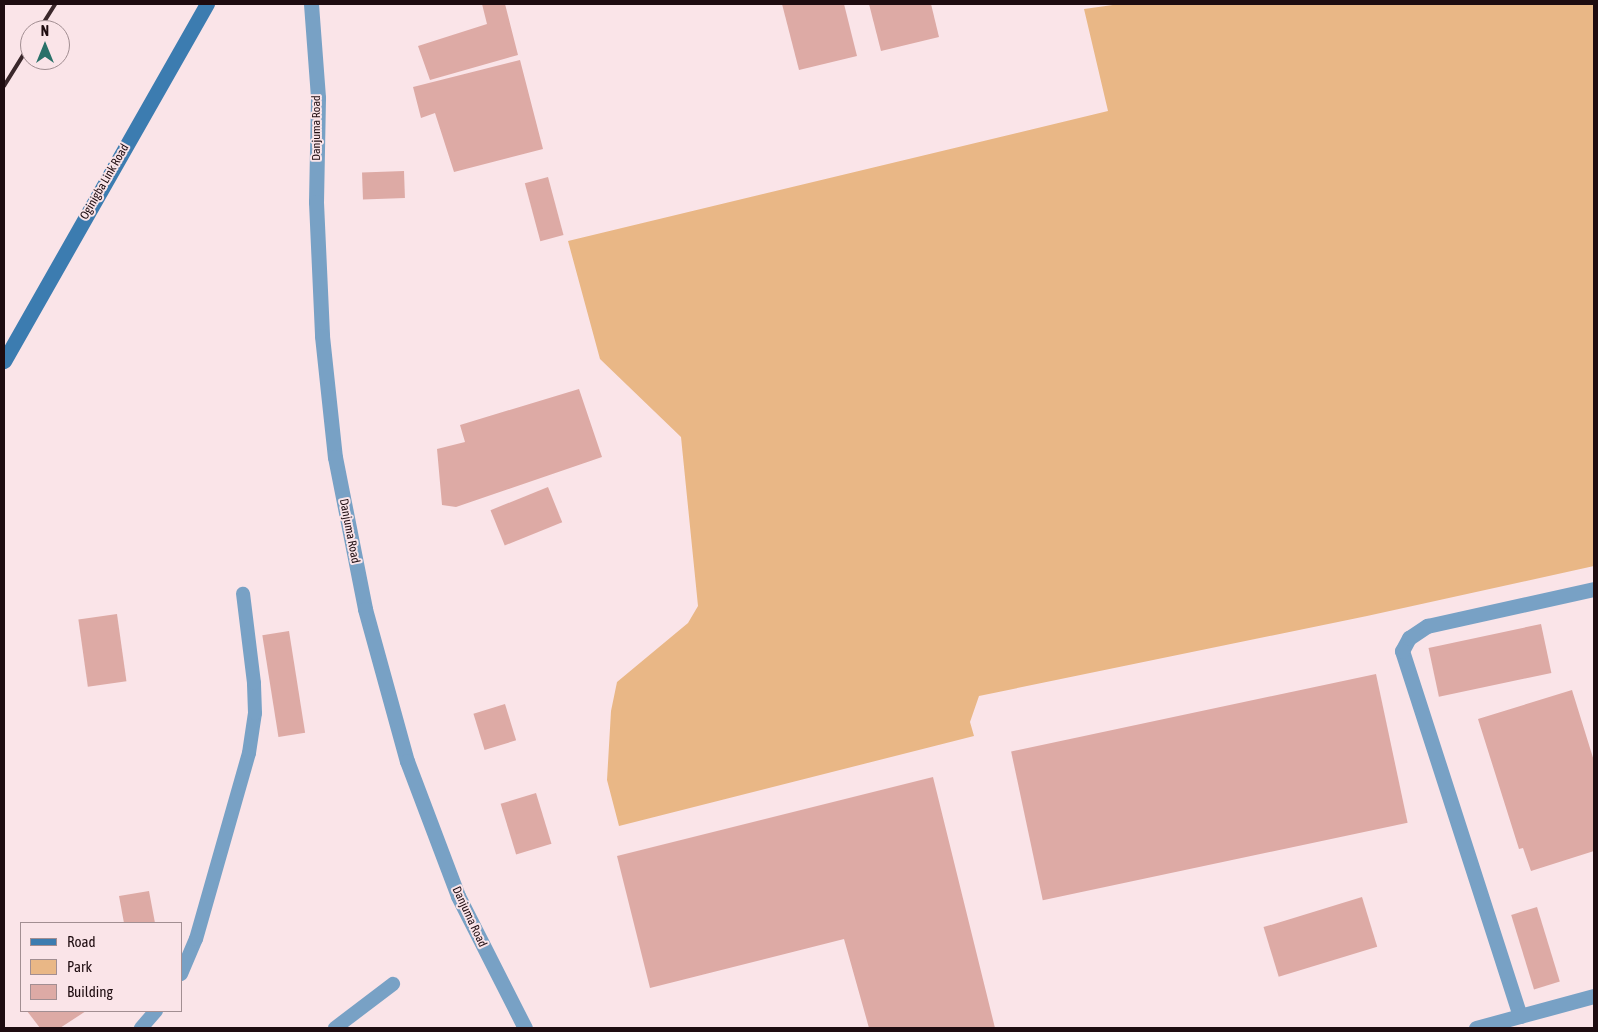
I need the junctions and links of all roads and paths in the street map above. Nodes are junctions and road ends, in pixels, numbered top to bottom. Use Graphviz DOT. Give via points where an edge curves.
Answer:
graph roads {
  1 [pos="207,4"];
  2 [pos="311,4"];
  3 [pos="4,361"];
  4 [pos="1594,589"];
  5 [pos="243,594"];
  6 [pos="182,972"];
  7 [pos="393,984"];
  8 [pos="1594,996"];
  9 [pos="155,1012"];
  10 [pos="1520,1016"];
  11 [pos="141,1028"];
  12 [pos="335,1028"];
  13 [pos="525,1028"];
  14 [pos="1476,1028"];
  1 -- 3 [label="street, Oginigba Link Road"];
  2 -- 13 [label="street, Danjuma Road" via="318,98 316,202 322,336 335,457 364,609 407,761 458,896"];
  4 -- 10 [label="street" via="1427,626 1409,638 1402,651"];
  5 -- 6 [label="lane" via="254,683 255,713 250,745 196,939"];
  7 -- 12 [label="lane"];
  8 -- 10 [label="street"];
  9 -- 11 [label="lane"];
  10 -- 14 [label="street"];
}
